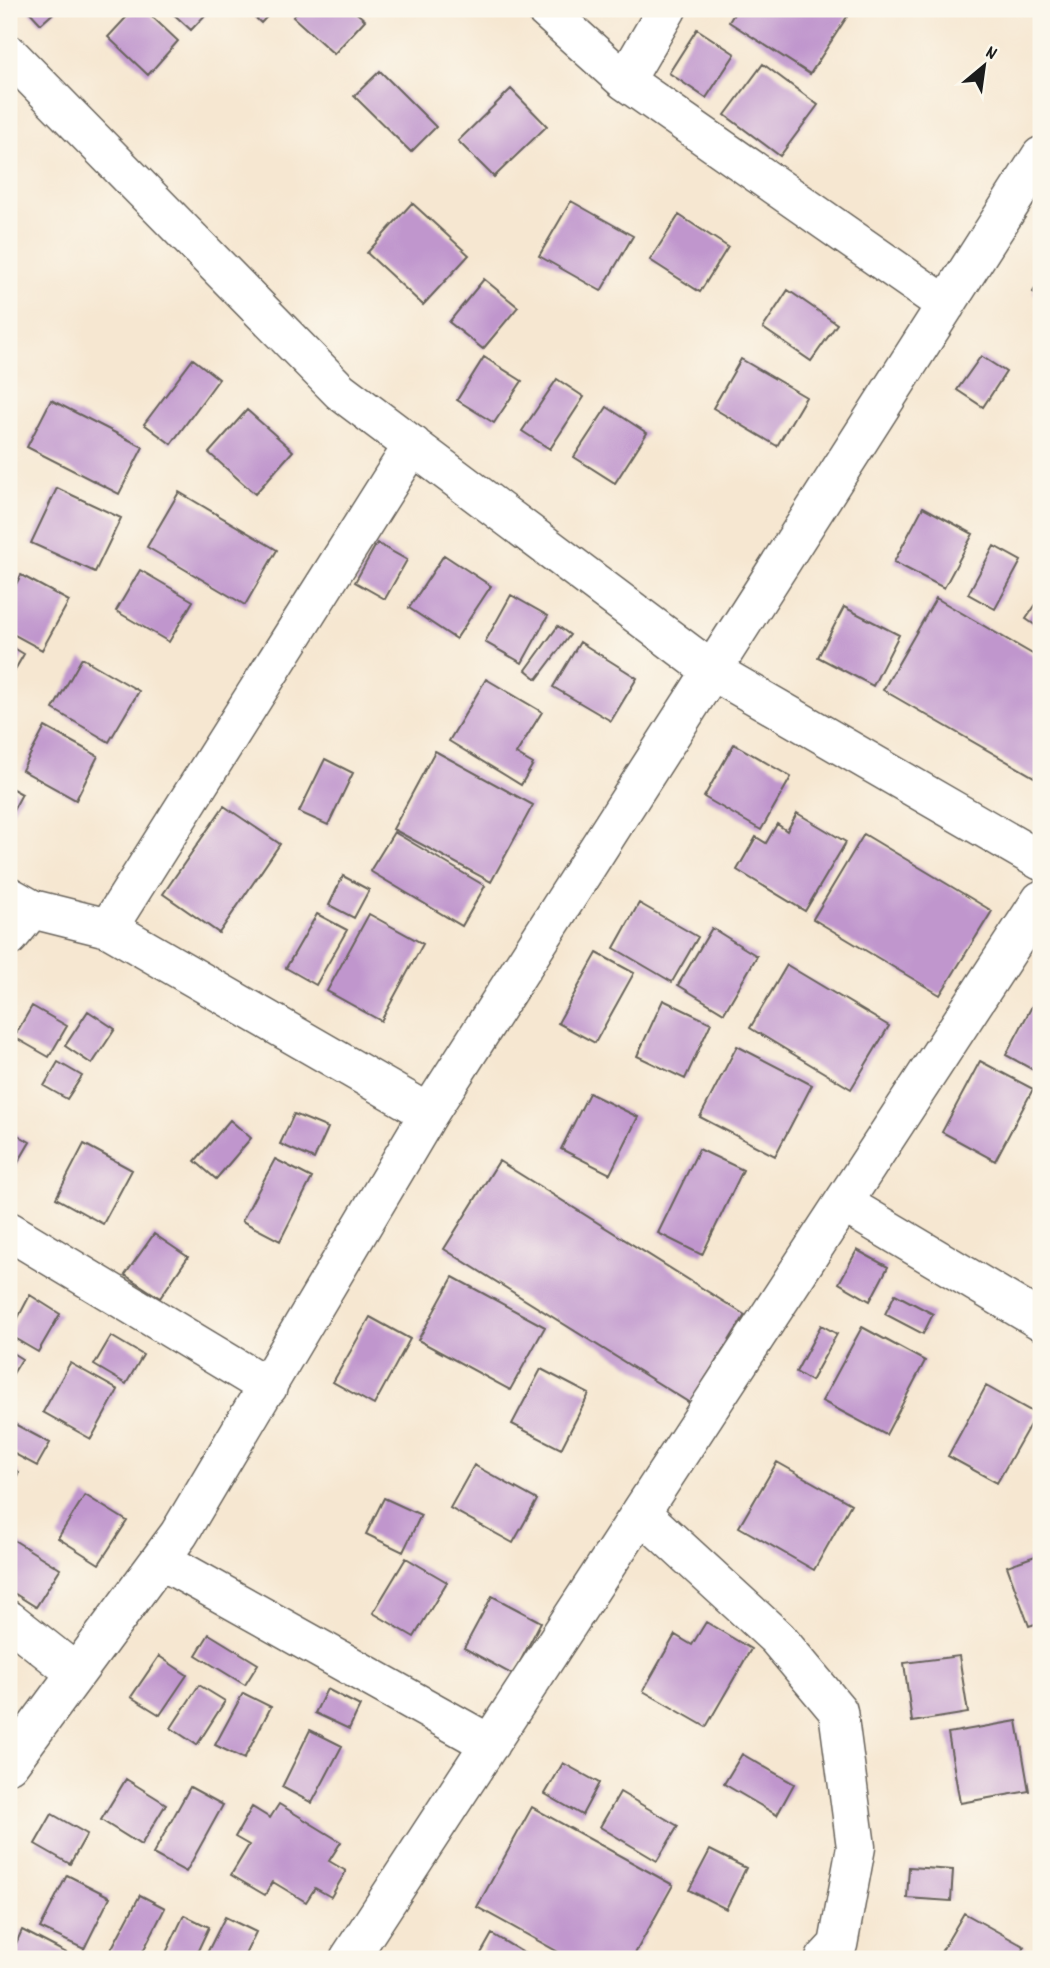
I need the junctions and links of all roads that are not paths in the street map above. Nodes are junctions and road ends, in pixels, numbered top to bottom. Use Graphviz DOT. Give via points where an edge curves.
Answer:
graph roads {
  1 [pos="545,9"];
  2 [pos="667,9"];
  3 [pos="9,54"];
  4 [pos="625,81"];
  5 [pos="1041,156"];
  6 [pos="946,304"];
  7 [pos="413,445"];
  8 [pos="712,670"];
  9 [pos="1041,861"];
  10 [pos="1041,900"];
  11 [pos="16,914"];
  12 [pos="108,928"];
  13 [pos="429,1113"];
  14 [pos="843,1203"];
  15 [pos="9,1231"];
  16 [pos="1041,1321"];
  17 [pos="268,1387"];
  18 [pos="641,1513"];
  19 [pos="160,1560"];
  20 [pos="9,1620"];
  21 [pos="76,1673"];
  22 [pos="490,1744"];
  23 [pos="9,1764"];
  24 [pos="349,1959"];
  25 [pos="825,1959"];
  1 -- 4 [label="street"];
  2 -- 4 [label="street"];
  3 -- 7 [label="street" via="340,391"];
  4 -- 6 [label="street"];
  5 -- 6 [label="street"];
  6 -- 8 [label="street"];
  7 -- 8 [label="street"];
  7 -- 12 [label="street"];
  8 -- 9 [label="street"];
  8 -- 13 [label="street"];
  10 -- 14 [label="street"];
  11 -- 12 [label="street"];
  12 -- 13 [label="street"];
  13 -- 17 [label="street"];
  14 -- 16 [label="street"];
  14 -- 18 [label="street"];
  15 -- 17 [label="street"];
  17 -- 19 [label="street"];
  18 -- 22 [label="street"];
  18 -- 25 [label="street" via="778,1638 838,1711 856,1847 838,1945"];
  19 -- 21 [label="street"];
  19 -- 22 [label="street"];
  20 -- 21 [label="street"];
  21 -- 23 [label="street"];
  22 -- 24 [label="street"];
}
